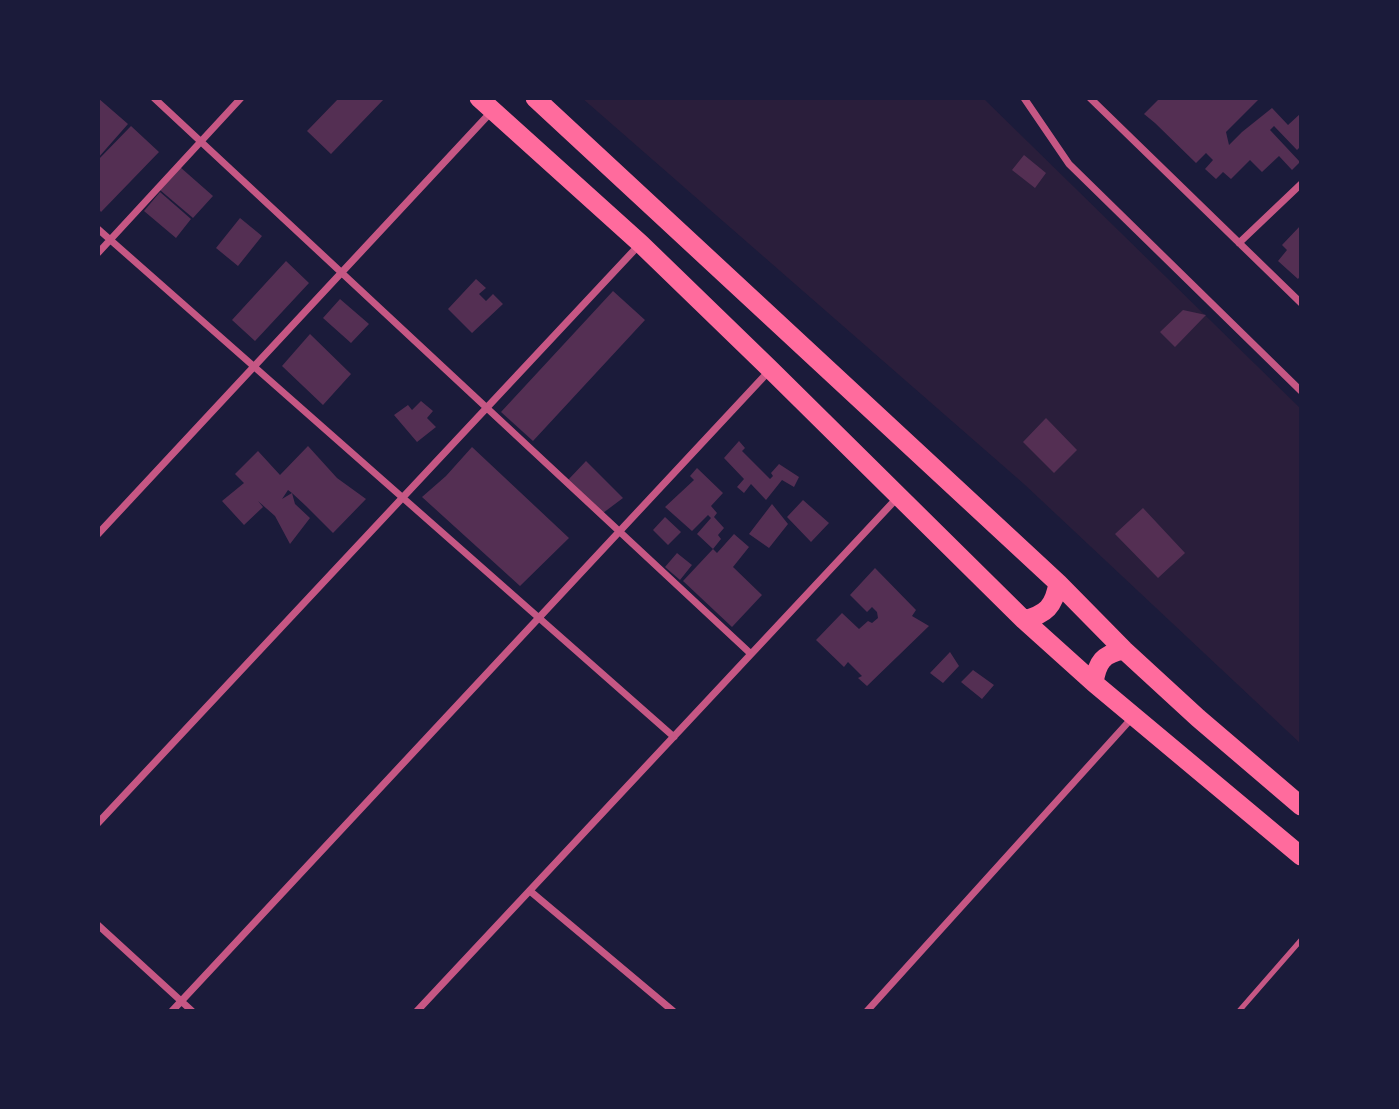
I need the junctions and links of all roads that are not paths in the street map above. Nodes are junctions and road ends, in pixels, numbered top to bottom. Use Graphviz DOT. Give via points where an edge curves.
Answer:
graph roads {
  1 [pos="154,98"];
  2 [pos="241,98"];
  3 [pos="536,98"];
  4 [pos="1024,98"];
  5 [pos="1090,98"];
  6 [pos="486,104"];
  7 [pos="201,142"];
  8 [pos="1301,184"];
  9 [pos="98,229"];
  10 [pos="110,240"];
  11 [pos="1240,243"];
  12 [pos="640,244"];
  13 [pos="98,253"];
  14 [pos="341,273"];
  15 [pos="1301,303"];
  16 [pos="254,367"];
  17 [pos="770,369"];
  18 [pos="1301,391"];
  19 [pos="487,408"];
  20 [pos="899,496"];
  21 [pos="403,498"];
  22 [pos="619,531"];
  23 [pos="98,534"];
  24 [pos="1058,583"];
  25 [pos="538,618"];
  26 [pos="1024,620"];
  27 [pos="1125,650"];
  28 [pos="751,654"];
  29 [pos="1094,684"];
  30 [pos="1134,716"];
  31 [pos="674,737"];
  32 [pos="1301,806"];
  33 [pos="98,823"];
  34 [pos="1296,852"];
  35 [pos="1301,865"];
  36 [pos="530,891"];
  37 [pos="98,925"];
  38 [pos="1301,940"];
  39 [pos="181,1001"];
  40 [pos="172,1011"];
  41 [pos="192,1011"];
  42 [pos="417,1011"];
  43 [pos="673,1011"];
  44 [pos="867,1011"];
  45 [pos="1239,1011"];
  1 -- 7 [label="street"];
  2 -- 7 [label="street"];
  3 -- 24 [label="highway"];
  4 -- 18 [label="street" via="1069,164"];
  5 -- 11 [label="street"];
  6 -- 12 [label="highway"];
  6 -- 14 [label="street"];
  7 -- 10 [label="street"];
  7 -- 14 [label="street"];
  8 -- 11 [label="street"];
  9 -- 10 [label="street"];
  10 -- 13 [label="street"];
  10 -- 16 [label="street"];
  11 -- 15 [label="street"];
  12 -- 17 [label="highway"];
  12 -- 19 [label="street"];
  14 -- 16 [label="street"];
  14 -- 19 [label="street"];
  16 -- 21 [label="street"];
  16 -- 23 [label="street"];
  17 -- 20 [label="highway"];
  17 -- 22 [label="street"];
  19 -- 21 [label="street"];
  19 -- 22 [label="street"];
  20 -- 26 [label="highway"];
  20 -- 28 [label="street"];
  21 -- 25 [label="street"];
  21 -- 33 [label="street"];
  22 -- 25 [label="street"];
  22 -- 28 [label="street"];
  24 -- 26 [label="highway" via="1048,609"];
  24 -- 27 [label="highway"];
  25 -- 31 [label="street"];
  25 -- 39 [label="street"];
  26 -- 29 [label="highway"];
  27 -- 29 [label="highway" via="1102,660"];
  27 -- 32 [label="highway"];
  28 -- 31 [label="street"];
  29 -- 30 [label="highway"];
  30 -- 34 [label="highway"];
  30 -- 44 [label="street"];
  31 -- 36 [label="street"];
  34 -- 35 [label="lane"];
  36 -- 42 [label="street"];
  36 -- 43 [label="street"];
  37 -- 39 [label="street"];
  38 -- 45 [label="lane"];
  39 -- 40 [label="street"];
  39 -- 41 [label="street"];
}
